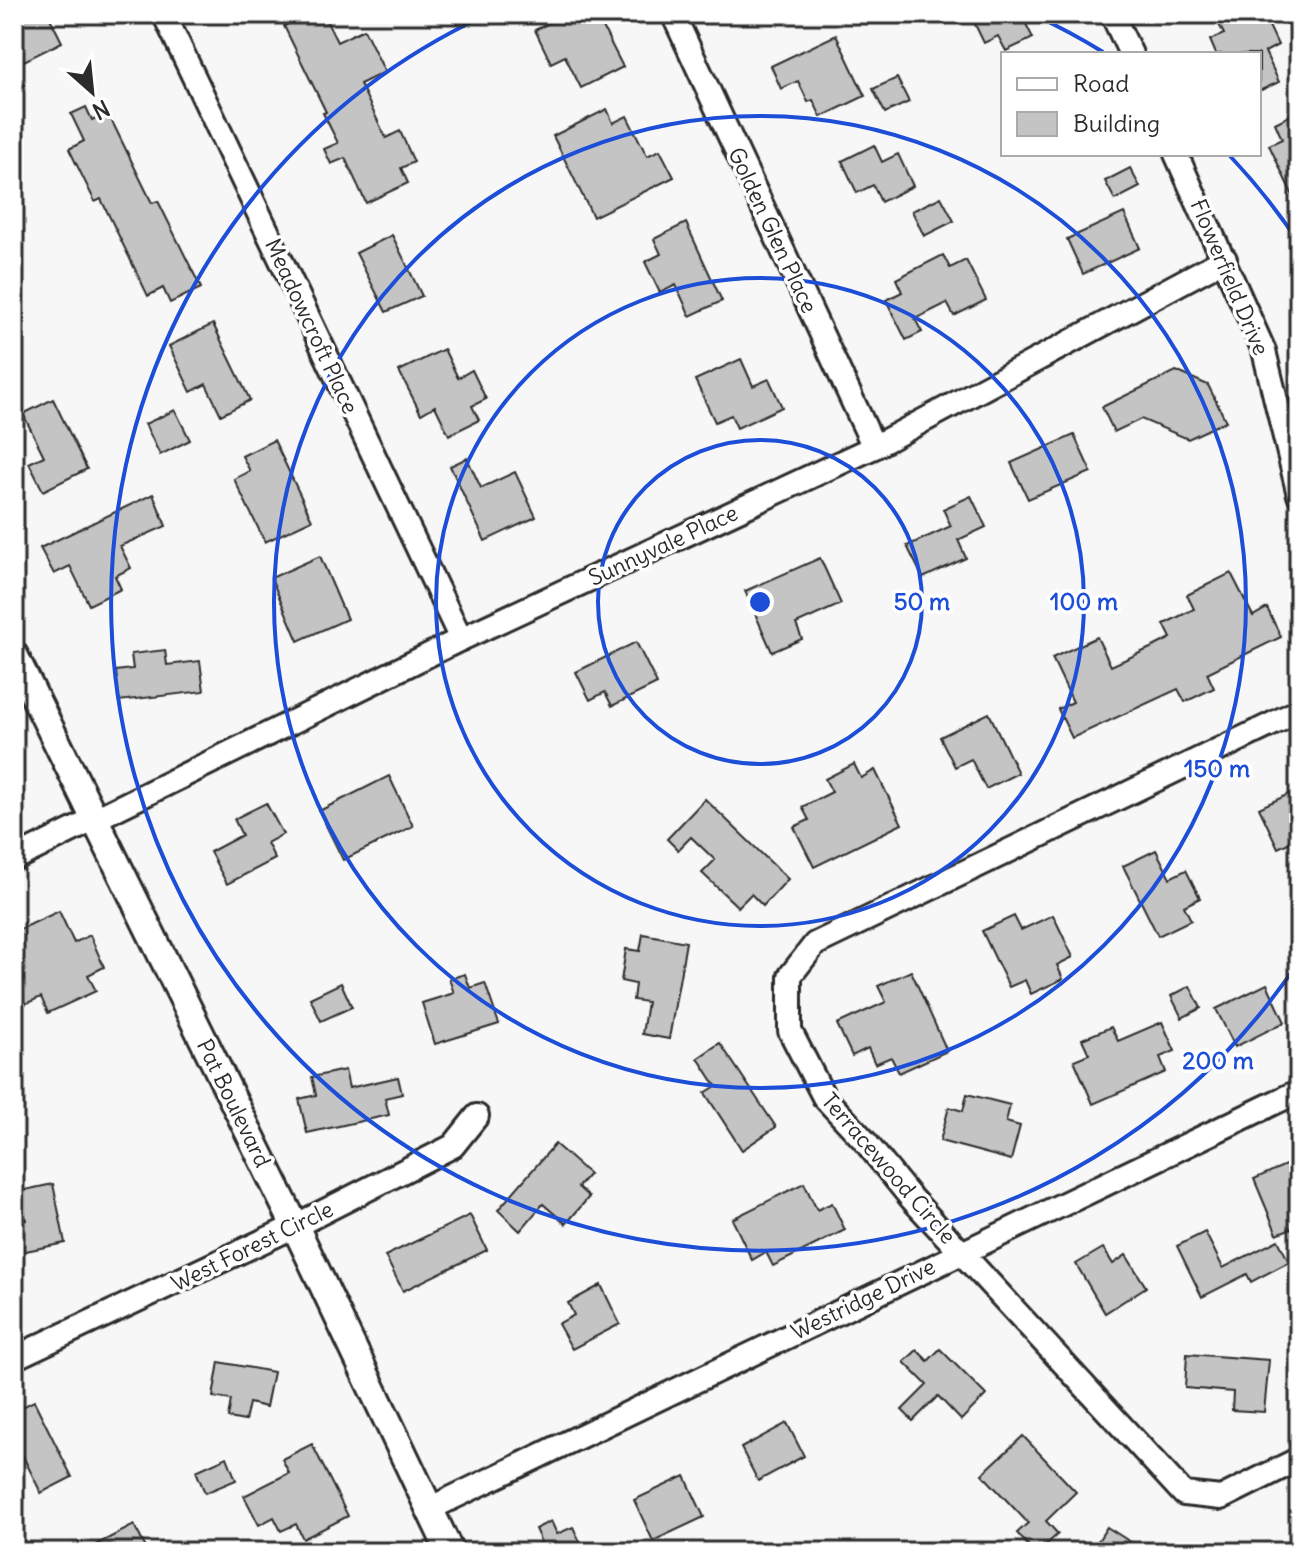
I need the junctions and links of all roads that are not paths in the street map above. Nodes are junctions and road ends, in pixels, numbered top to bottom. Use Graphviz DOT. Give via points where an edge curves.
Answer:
graph roads {
  1 [pos="164,14"];
  2 [pos="673,14"];
  3 [pos="1112,14"];
  4 [pos="1130,52"];
  5 [pos="1177,156"];
  6 [pos="1225,259"];
  7 [pos="874,447"];
  8 [pos="1299,495"];
  9 [pos="461,639"];
  10 [pos="14,655"];
  11 [pos="1299,711"];
  12 [pos="95,819"];
  13 [pos="14,859"];
  14 [pos="1299,1091"];
  15 [pos="477,1116"];
  16 [pos="295,1226"];
  17 [pos="962,1251"];
  18 [pos="14,1358"];
  19 [pos="1299,1459"];
  20 [pos="429,1509"];
  21 [pos="450,1552"];
  1 -- 9 [label="street, Meadowcroft Place"];
  2 -- 7 [label="street, Golden Glen Place"];
  3 -- 4 [label="street"];
  5 -- 6 [label="street, Flowerfield Drive"];
  6 -- 7 [label="street, Sunnyvale Place"];
  6 -- 8 [label="street, Flowerfield Drive" via="1264,351"];
  7 -- 9 [label="street, Sunnyvale Place"];
  9 -- 12 [label="street, Sunnyvale Place"];
  10 -- 12 [label="street, Pat Boulevard"];
  11 -- 17 [label="street, Terracewood Circle" via="815,944 790,976 790,1031 824,1097"];
  12 -- 13 [label="street, Sunnyvale Place"];
  12 -- 16 [label="street, Pat Boulevard"];
  14 -- 17 [label="street, Westridge Drive"];
  15 -- 16 [label="street, West Forest Circle" via="453,1146"];
  16 -- 18 [label="street, West Forest Circle"];
  16 -- 20 [label="street, Pat Boulevard"];
  17 -- 19 [label="street, Terracewood Circle" via="1184,1494 1221,1498"];
  17 -- 20 [label="street, Westridge Drive"];
  20 -- 21 [label="street, Pat Boulevard"];
}
